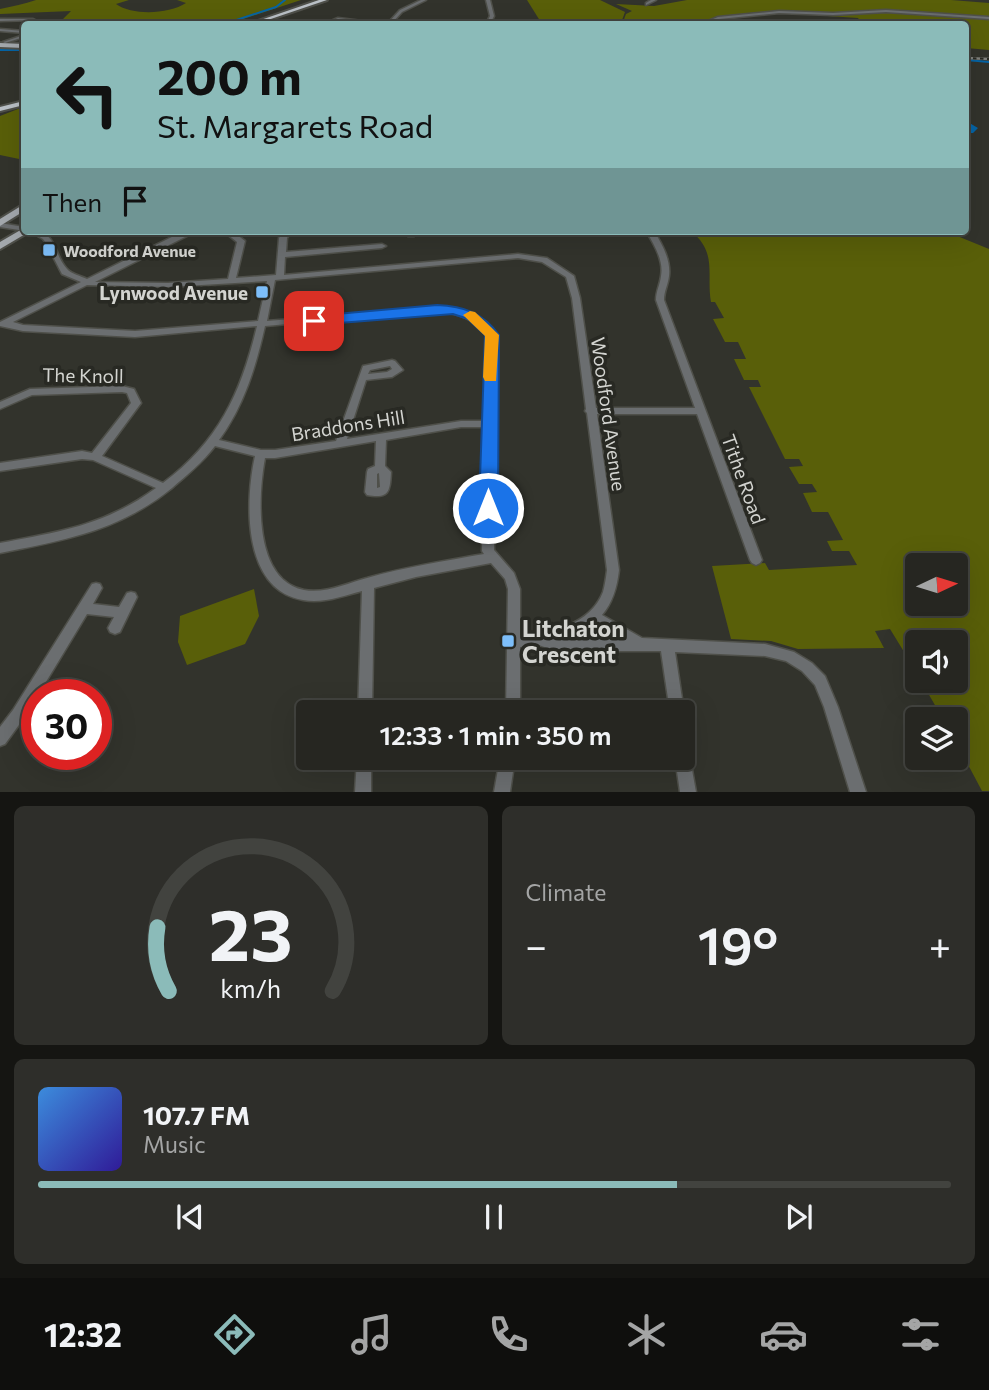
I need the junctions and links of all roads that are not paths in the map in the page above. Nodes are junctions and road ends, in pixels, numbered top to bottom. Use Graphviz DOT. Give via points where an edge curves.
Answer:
graph roads {
  1 [pos="306,0"];
  2 [pos="314,0"];
  3 [pos="325,0"];
  4 [pos="333,0"];
  5 [pos="424,0"];
  6 [pos="488,0"];
  7 [pos="654,0"];
  8 [pos="647,4"];
  9 [pos="297,11"];
  10 [pos="989,18"];
  11 [pos="0,20"];
  12 [pos="24,20"];
  13 [pos="33,20"];
  14 [pos="253,21"];
  15 [pos="254,21"];
  16 [pos="255,21"];
  17 [pos="270,21"];
  18 [pos="392,21"];
  19 [pos="490,21"];
  20 [pos="711,21"];
  21 [pos="21,22"];
  22 [pos="11,29"];
  23 [pos="0,30"];
  24 [pos="21,33"];
  25 [pos="21,35"];
  26 [pos="2,43"];
  27 [pos="21,44"];
  28 [pos="21,102"];
  29 [pos="0,107"];
  30 [pos="21,214"];
  31 [pos="0,224"];
  32 [pos="21,229"];
  33 [pos="21,232"];
  34 [pos="44,235"];
  35 [pos="183,235"];
  36 [pos="233,235"];
  37 [pos="285,235"];
  38 [pos="652,235"];
  39 [pos="0,246"];
  40 [pos="382,246"];
  41 [pos="282,255"];
  42 [pos="275,279"];
  43 [pos="84,282"];
  44 [pos="231,282"];
  45 [pos="3,324"];
  46 [pos="262,325"];
  47 [pos="362,378"];
  48 [pos="0,406"];
  49 [pos="590,411"];
  50 [pos="700,411"];
  51 [pos="489,424"];
  52 [pos="381,437"];
  53 [pos="213,443"];
  54 [pos="340,444"];
  55 [pos="261,454"];
  56 [pos="95,457"];
  57 [pos="0,467"];
  58 [pos="380,468"];
  59 [pos="165,488"];
  60 [pos="0,548"];
  61 [pos="491,558"];
  62 [pos="756,560"];
  63 [pos="368,583"];
  64 [pos="96,588"];
  65 [pos="131,597"];
  66 [pos="84,608"];
  67 [pos="123,613"];
  68 [pos="593,617"];
  69 [pos="115,628"];
  70 [pos="514,641"];
  71 [pos="542,641"];
  72 [pos="640,644"];
  73 [pos="667,646"];
  74 [pos="365,700"];
  75 [pos="513,700"];
  76 [pos="675,700"];
  77 [pos="18,715"];
  78 [pos="21,715"];
  79 [pos="0,739"];
  80 [pos="363,770"];
  81 [pos="505,770"];
  82 [pos="685,770"];
  83 [pos="363,792"];
  84 [pos="502,792"];
  85 [pos="688,792"];
  86 [pos="858,792"];
  1 -- 14 [label="highway"];
  2 -- 15 [label="highway"];
  3 -- 9 [label="highway"];
  3 -- 16 [label="highway"];
  4 -- 9 [label="highway"];
  5 -- 18 [label="street"];
  6 -- 19 [label="street"];
  7 -- 8 [label="street"];
  9 -- 17 [label="highway"];
  10 -- 20 [label="street" via="886,11 779,12"];
  11 -- 12 [label="street"];
  12 -- 13 [label="street"];
  21 -- 22 [label="street"];
  22 -- 23 [label="street"];
  22 -- 24 [label="street"];
  25 -- 26 [label="street"];
  26 -- 27 [label="main road"];
  28 -- 29 [label="highway"];
  30 -- 31 [label="main road"];
  31 -- 32 [label="street"];
  33 -- 39 [label="main road"];
  34 -- 43 [label="street" via="65,272"];
  35 -- 43 [label="street"];
  36 -- 44 [label="street" via="241,241"];
  37 -- 41 [label="street"];
  38 -- 50 [label="street, Tithe Road" via="665,275 660,300"];
  40 -- 41 [label="street"];
  41 -- 42 [label="street"];
  42 -- 44 [label="street, Woodford Avenue"];
  42 -- 46 [label="street"];
  42 -- 49 [label="street, Woodford Avenue" via="505,256 554,264 573,281"];
  43 -- 44 [label="street, Woodford Avenue"];
  43 -- 45 [label="street"];
  45 -- 46 [label="street" via="135,334"];
  46 -- 51 [label="street" via="437,309 472,316 492,335"];
  46 -- 53 [label="street" via="243,391"];
  47 -- 54 [label="street"];
  48 -- 56 [label="street, The Knoll" via="30,392 131,391 136,403"];
  49 -- 50 [label="street"];
  49 -- 68 [label="street, Woodford Avenue" via="613,570 603,605"];
  50 -- 62 [label="street, Tithe Road"];
  51 -- 52 [label="street, Braddons Hill"];
  51 -- 61 [label="street"];
  52 -- 54 [label="street, Braddons Hill"];
  52 -- 58 [label="street"];
  53 -- 55 [label="street, Braddons Hill"];
  53 -- 59 [label="street"];
  54 -- 55 [label="street, Braddons Hill"];
  55 -- 63 [label="street" via="253,495 261,548 278,583 302,595"];
  56 -- 57 [label="street"];
  56 -- 59 [label="street"];
  59 -- 60 [label="street" via="106,522"];
  61 -- 63 [label="street"];
  61 -- 70 [label="street" via="510,577"];
  63 -- 74 [label="street"];
  64 -- 66 [label="street"];
  65 -- 67 [label="street"];
  66 -- 67 [label="street"];
  66 -- 77 [label="street"];
  67 -- 69 [label="street"];
  68 -- 71 [label="street" via="567,634"];
  68 -- 72 [label="street"];
  70 -- 71 [label="street"];
  70 -- 75 [label="street"];
  71 -- 72 [label="street" via="555,645"];
  72 -- 73 [label="street"];
  73 -- 76 [label="street"];
  73 -- 86 [label="street" via="765,650 807,667 820,681 831,707"];
  77 -- 78 [label="street"];
  77 -- 79 [label="street"];
  80 -- 83 [label="street"];
  81 -- 84 [label="street"];
  82 -- 85 [label="street"];
}
